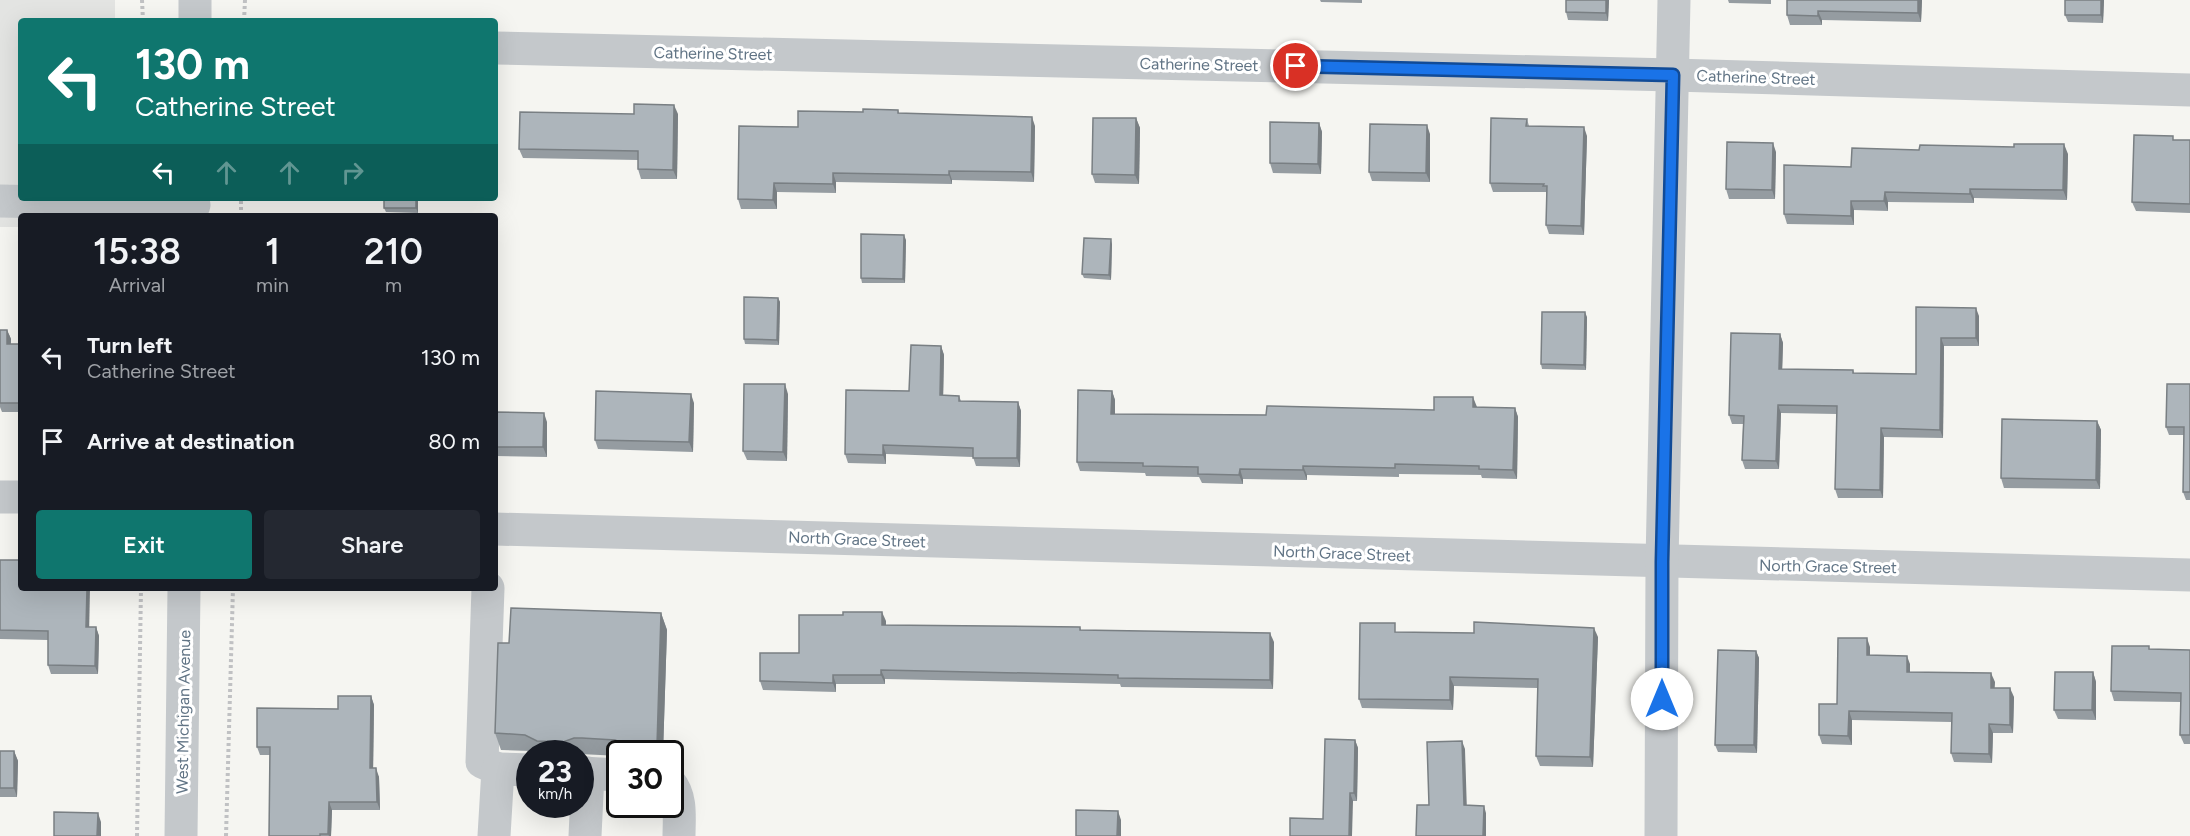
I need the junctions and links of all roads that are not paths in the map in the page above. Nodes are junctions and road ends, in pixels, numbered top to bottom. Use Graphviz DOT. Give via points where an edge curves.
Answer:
graph roads {
  1 [pos="195,0"];
  2 [pos="1674,0"];
  3 [pos="195,18"];
  4 [pos="498,48"];
  5 [pos="1673,75"];
  6 [pos="2190,90"];
  7 [pos="0,201"];
  8 [pos="194,206"];
  9 [pos="0,497"];
  10 [pos="18,497"];
  11 [pos="498,528"];
  12 [pos="1662,562"];
  13 [pos="2190,575"];
  14 [pos="184,591"];
  15 [pos="488,591"];
  16 [pos="498,769"];
  17 [pos="516,770"];
  18 [pos="596,773"];
  19 [pos="679,818"];
  20 [pos="181,836"];
  21 [pos="494,836"];
  22 [pos="585,836"];
  23 [pos="679,836"];
  24 [pos="1661,836"];
  1 -- 3 [label="street"];
  2 -- 5 [label="street"];
  4 -- 5 [label="street, Catherine Street"];
  5 -- 6 [label="street, Catherine Street"];
  5 -- 12 [label="street"];
  7 -- 8 [label="street"];
  9 -- 10 [label="street"];
  11 -- 12 [label="street, North Grace Street"];
  12 -- 13 [label="street, North Grace Street"];
  12 -- 24 [label="street"];
  14 -- 20 [label="street, West Michigan Avenue"];
  15 -- 16 [label="street" via="482,762"];
  16 -- 17 [label="street"];
  16 -- 21 [label="street"];
  18 -- 22 [label="street"];
  19 -- 23 [label="street"];
}
